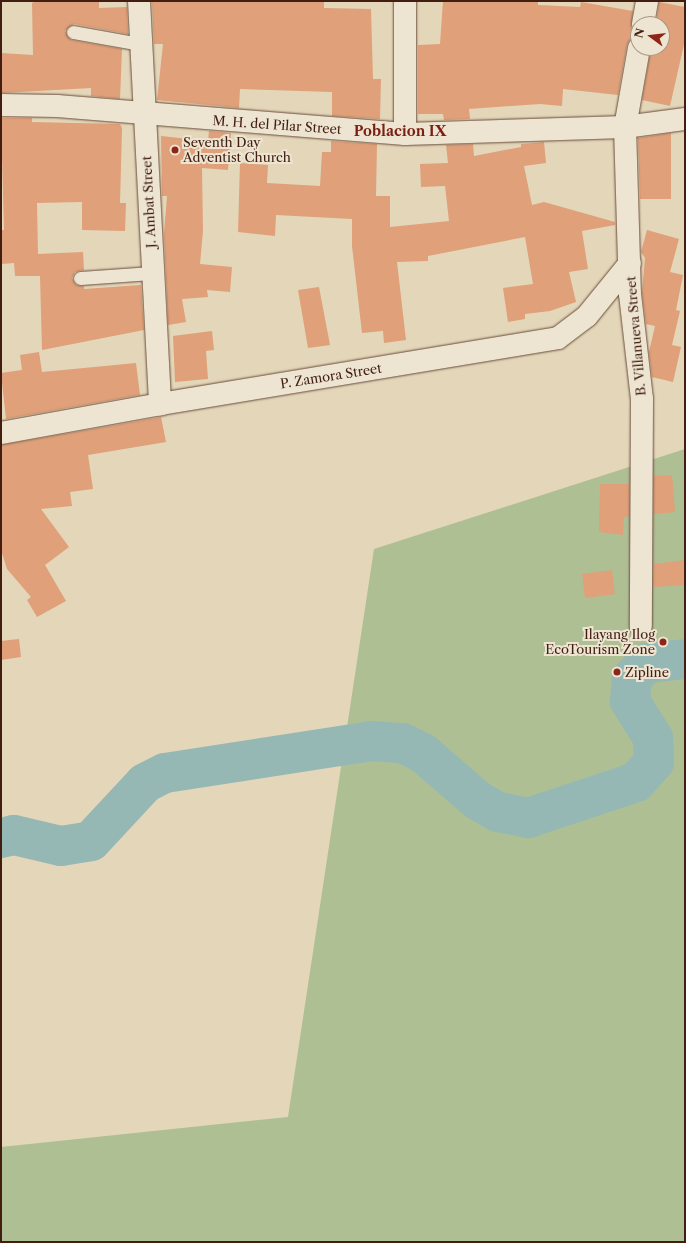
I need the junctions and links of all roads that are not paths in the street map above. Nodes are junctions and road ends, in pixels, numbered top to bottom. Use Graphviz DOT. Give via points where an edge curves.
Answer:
graph roads {
  1 [pos="139,1"];
  2 [pos="405,1"];
  3 [pos="647,1"];
  4 [pos="644,16"];
  5 [pos="73,32"];
  6 [pos="140,44"];
  7 [pos="638,56"];
  8 [pos="1,105"];
  9 [pos="144,115"];
  10 [pos="685,119"];
  11 [pos="625,127"];
  12 [pos="405,134"];
  13 [pos="630,263"];
  14 [pos="152,273"];
  15 [pos="80,278"];
  16 [pos="160,404"];
  17 [pos="1,433"];
  18 [pos="641,626"];
  1 -- 6 [label="street, J. Ambat Street"];
  2 -- 12 [label="street"];
  3 -- 4 [label="street"];
  5 -- 6 [label="lane"];
  6 -- 9 [label="street, J. Ambat Street"];
  7 -- 11 [label="street, B. Villanueva Street"];
  8 -- 9 [label="street, M. H. del Pilar Street" via="57,106"];
  9 -- 12 [label="street, M. H. del Pilar Street"];
  9 -- 14 [label="street, J. Ambat Street"];
  10 -- 11 [label="street, M. H. del Pilar Street"];
  11 -- 12 [label="street, M. H. del Pilar Street"];
  11 -- 13 [label="street, B. Villanueva Street"];
  13 -- 16 [label="street, P. Zamora Street" via="587,316 558,338"];
  13 -- 18 [label="street, B. Villanueva Street" via="630,294 642,399"];
  14 -- 15 [label="lane"];
  14 -- 16 [label="street, J. Ambat Street"];
  16 -- 17 [label="street, P. Zamora Street"];
}
